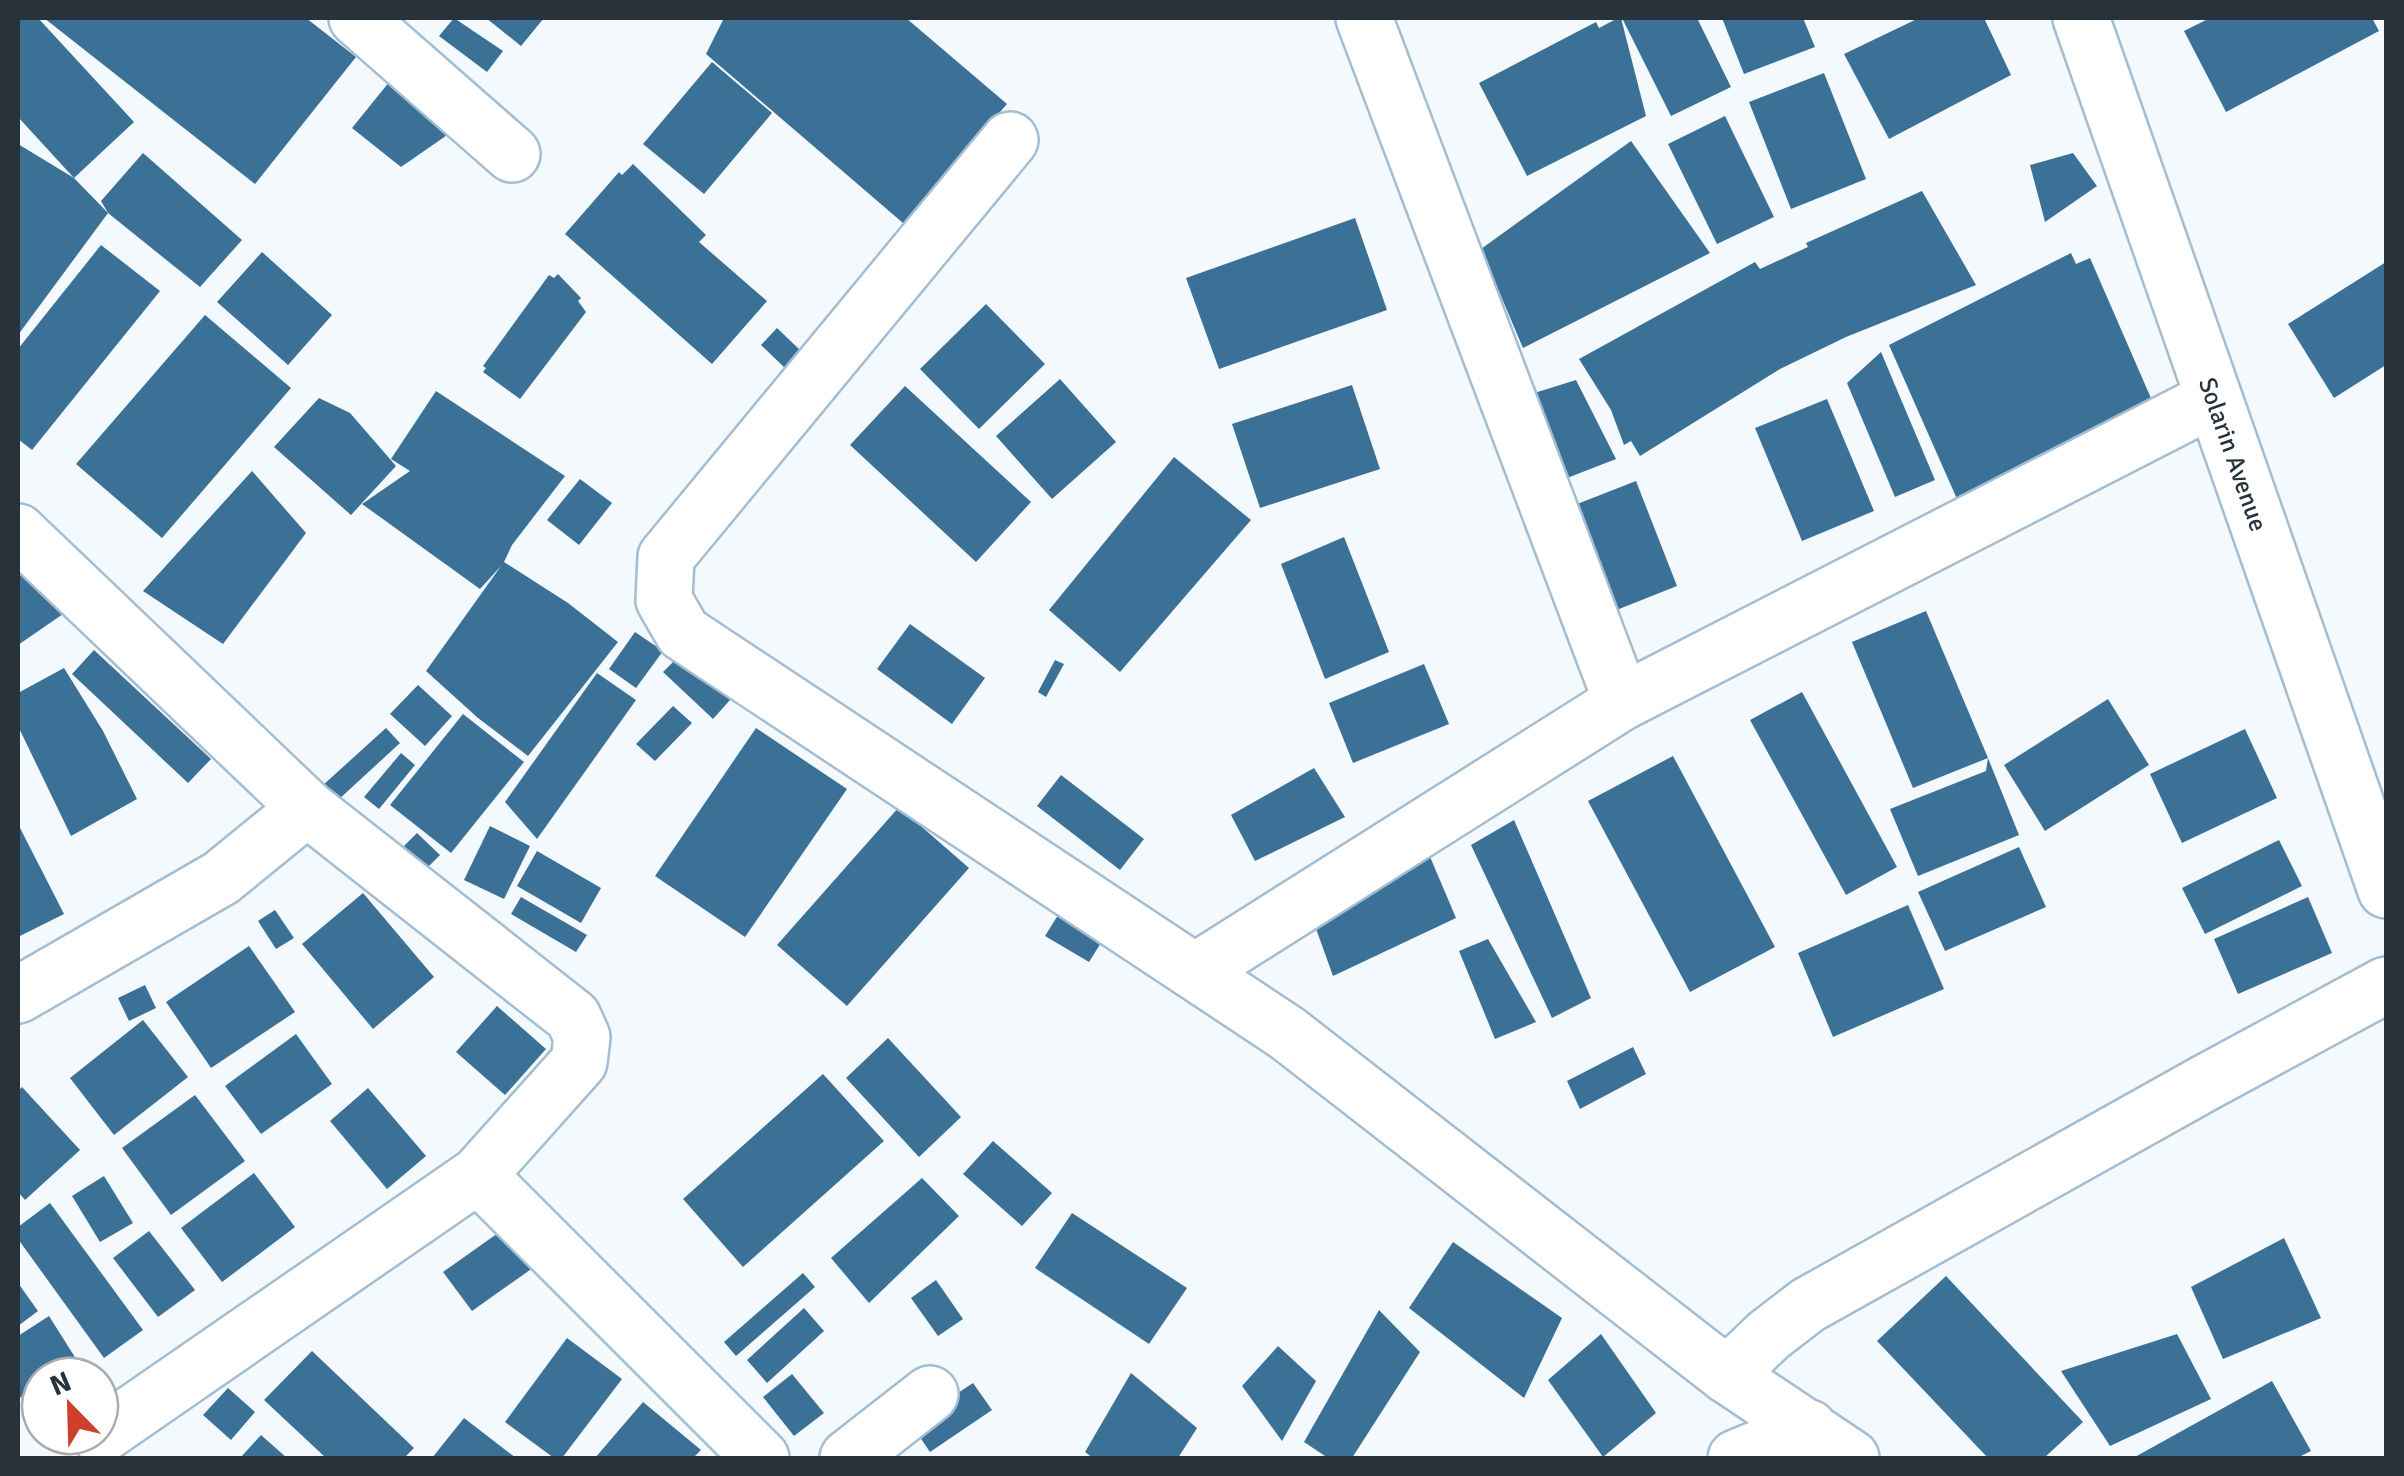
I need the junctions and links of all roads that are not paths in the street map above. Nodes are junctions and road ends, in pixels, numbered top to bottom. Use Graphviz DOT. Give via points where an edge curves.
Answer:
graph roads {
  1 [pos="357,18"];
  2 [pos="1364,18"];
  3 [pos="2081,18"];
  4 [pos="1010,140"];
  5 [pos="512,154"];
  6 [pos="2213,399"];
  7 [pos="18,532"];
  8 [pos="1622,702"];
  9 [pos="307,808"];
  10 [pos="2386,890"];
  11 [pos="1196,971"];
  12 [pos="2386,986"];
  13 [pos="18,996"];
  14 [pos="478,1175"];
  15 [pos="1727,1376"];
  16 [pos="930,1394"];
  17 [pos="120,1422"];
  18 [pos="1830,1443"];
  19 [pos="761,1458"];
  20 [pos="848,1458"];
  21 [pos="1736,1458"];
  1 -- 5 [label="street"];
  2 -- 8 [label="street"];
  3 -- 6 [label="street, Solarin Avenue"];
  4 -- 11 [label="street" via="666,557 664,600 683,633"];
  6 -- 8 [label="street"];
  6 -- 10 [label="street, Solarin Avenue"];
  7 -- 9 [label="street"];
  8 -- 11 [label="street"];
  9 -- 13 [label="street" via="220,878"];
  9 -- 14 [label="street" via="574,1017 582,1037 579,1062"];
  11 -- 15 [label="street" via="1287,1032"];
  12 -- 15 [label="street" via="1808,1304"];
  14 -- 17 [label="street"];
  14 -- 19 [label="street"];
  15 -- 18 [label="street"];
  16 -- 20 [label="street"];
  18 -- 21 [label="street"];
}
